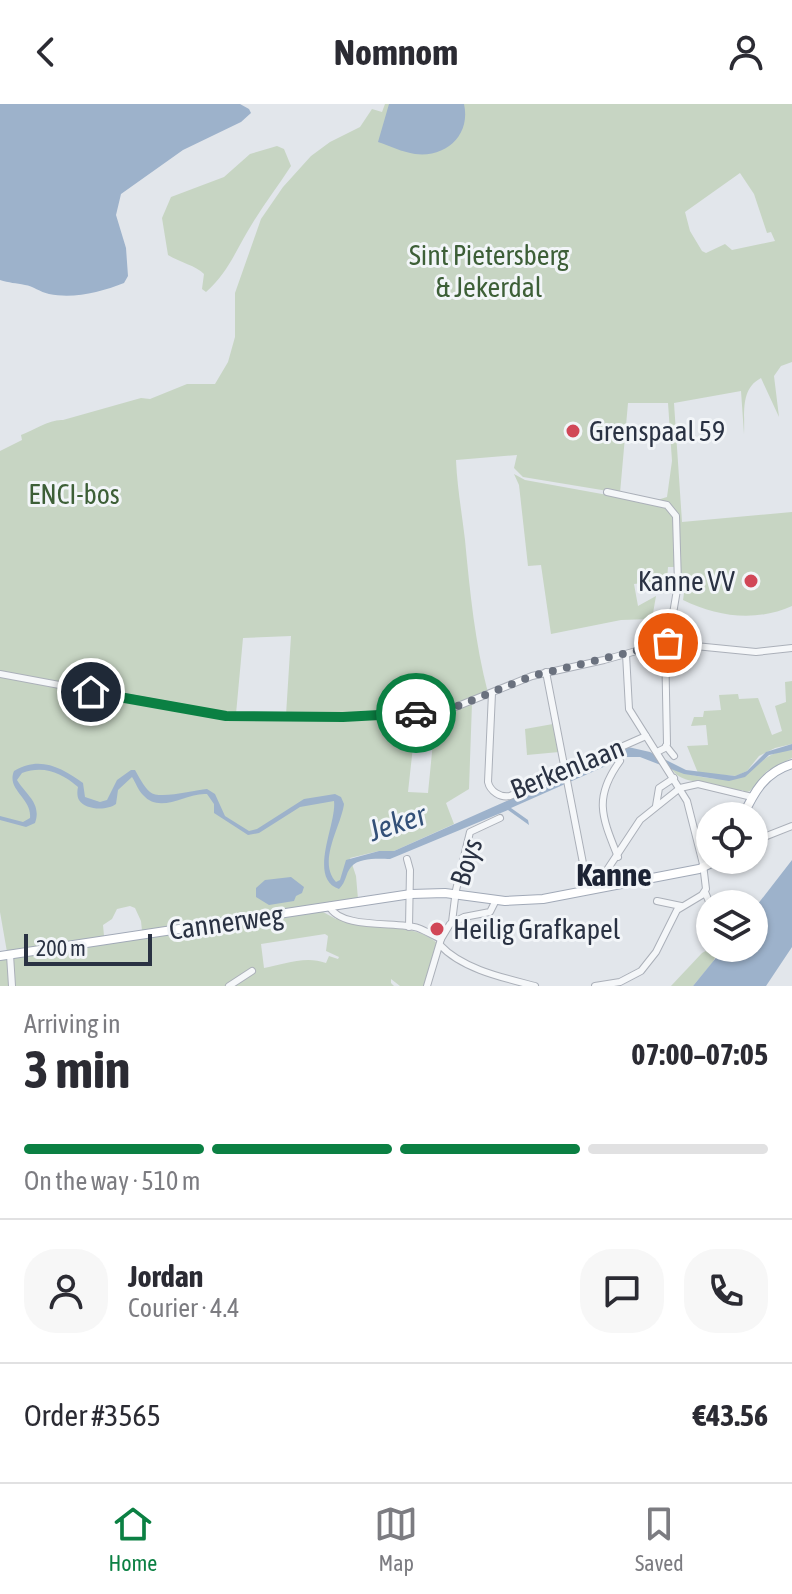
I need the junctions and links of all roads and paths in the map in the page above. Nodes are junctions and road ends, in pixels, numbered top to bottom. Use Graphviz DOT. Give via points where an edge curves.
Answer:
graph roads {
  1 [pos="607,492"];
  2 [pos="666,643"];
  3 [pos="792,648"];
  4 [pos="626,654"];
  5 [pos="546,672"];
  6 [pos="0,674"];
  7 [pos="492,693"];
  8 [pos="646,736"];
  9 [pos="666,746"];
  10 [pos="659,756"];
  11 [pos="674,756"];
  12 [pos="620,761"];
  13 [pos="792,764"];
  14 [pos="566,772"];
  15 [pos="674,778"];
  16 [pos="680,788"];
  17 [pos="752,797"];
  18 [pos="750,802"];
  19 [pos="656,806"];
  20 [pos="500,818"];
  21 [pos="790,826"];
  22 [pos="696,835"];
  23 [pos="768,835"];
  24 [pos="618,857"];
  25 [pos="407,859"];
  26 [pos="696,869"];
  27 [pos="609,885"];
  28 [pos="588,889"];
  29 [pos="411,894"];
  30 [pos="455,894"];
  31 [pos="696,897"];
  32 [pos="496,900"];
  33 [pos="657,901"];
  34 [pos="329,906"];
  35 [pos="681,906"];
  36 [pos="452,922"];
  37 [pos="409,927"];
  38 [pos="440,942"];
  39 [pos="5,956"];
  40 [pos="252,971"];
  41 [pos="12,986"];
  42 [pos="229,986"];
  43 [pos="427,986"];
  44 [pos="535,986"];
  45 [pos="595,986"];
  1 -- 2 [label="street" via="661,503 676,516 678,584"];
  2 -- 3 [label="street" via="756,652"];
  2 -- 4 [label="street"];
  2 -- 9 [label="street"];
  4 -- 5 [label="street"];
  4 -- 8 [label="street" via="627,703"];
  5 -- 7 [label="street"];
  5 -- 14 [label="street"];
  6 -- 7 [label="street" via="226,716 411,713 453,708"];
  7 -- 14 [label="street, Berkenlaan" via="491,790 507,797"];
  8 -- 10 [label="street"];
  8 -- 14 [label="street, Berkenlaan"];
  9 -- 10 [label="street"];
  9 -- 11 [label="street"];
  10 -- 15 [label="street"];
  12 -- 24 [label="street" via="607,781 602,813"];
  13 -- 17 [label="main road" via="768,776"];
  14 -- 28 [label="street"];
  15 -- 16 [label="street"];
  15 -- 19 [label="street" via="659,788"];
  16 -- 17 [label="street" via="698,784"];
  16 -- 19 [label="street"];
  16 -- 22 [label="street"];
  17 -- 18 [label="main road"];
  19 -- 24 [label="street" via="640,820"];
  20 -- 30 [label="street, Boys" via="470,832"];
  21 -- 23 [label="street"];
  24 -- 27 [label="street" via="607,870"];
  25 -- 29 [label="street"];
  26 -- 27 [label="main road, Cannerweg"];
  27 -- 28 [label="main road, Cannerweg"];
  28 -- 32 [label="main road, Cannerweg" via="543,899"];
  29 -- 30 [label="main road, Cannerweg"];
  29 -- 34 [label="main road, Cannerweg"];
  29 -- 37 [label="street"];
  30 -- 32 [label="main road, Cannerweg"];
  30 -- 36 [label="street, Boys"];
  31 -- 35 [label="street"];
  32 -- 36 [label="street" via="490,912"];
  33 -- 35 [label="street"];
  34 -- 37 [label="street" via="335,914 357,921"];
  34 -- 39 [label="main road, Cannerweg"];
  35 -- 45 [label="street" via="641,971"];
  36 -- 38 [label="street"];
  37 -- 38 [label="street"];
  38 -- 43 [label="street"];
  38 -- 44 [label="street" via="451,956 472,966"];
  39 -- 41 [label="street"];
  40 -- 42 [label="street"];
}
